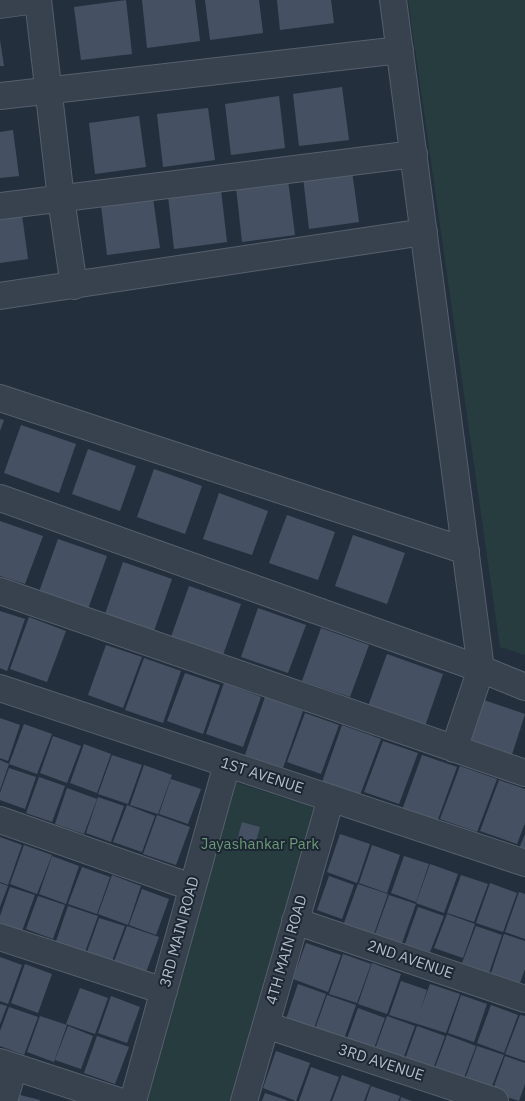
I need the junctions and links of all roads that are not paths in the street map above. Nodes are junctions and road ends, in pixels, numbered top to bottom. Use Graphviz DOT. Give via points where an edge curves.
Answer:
graph roads {
  1 [pos="37,0"];
  2 [pos="394,0"];
  3 [pos="0,5"];
  4 [pos="400,50"];
  5 [pos="48,90"];
  6 [pos="0,96"];
  7 [pos="414,154"];
  8 [pos="61,199"];
  9 [pos="0,206"];
  10 [pos="424,232"];
  11 [pos="74,286"];
  12 [pos="0,296"];
  13 [pos="0,398"];
  14 [pos="0,498"];
  15 [pos="466,550"];
  16 [pos="0,591"];
  17 [pos="481,669"];
  18 [pos="525,687"];
  19 [pos="0,688"];
  20 [pos="454,749"];
  21 [pos="227,764"];
  22 [pos="525,773"];
  23 [pos="331,798"];
  24 [pos="0,820"];
  25 [pos="525,863"];
  26 [pos="191,887"];
  27 [pos="295,921"];
  28 [pos="0,937"];
  29 [pos="164,991"];
  30 [pos="525,999"];
  31 [pos="266,1025"];
  32 [pos="7,1064"];
  33 [pos="4,1101"];
  34 [pos="119,1101"];
  35 [pos="133,1101"];
  36 [pos="244,1101"];
  37 [pos="495,1101"];
  1 -- 3 [label="street"];
  1 -- 5 [label="street"];
  2 -- 4 [label="street"];
  4 -- 5 [label="street"];
  4 -- 7 [label="street"];
  5 -- 6 [label="street"];
  5 -- 8 [label="street"];
  7 -- 8 [label="street"];
  7 -- 10 [label="street"];
  8 -- 9 [label="street"];
  8 -- 11 [label="street"];
  10 -- 11 [label="street"];
  10 -- 15 [label="street"];
  11 -- 12 [label="street"];
  13 -- 15 [label="street"];
  14 -- 17 [label="street"];
  15 -- 17 [label="street"];
  16 -- 20 [label="street"];
  17 -- 18 [label="street"];
  17 -- 20 [label="street"];
  19 -- 21 [label="street, 1ST AVENUE"];
  20 -- 22 [label="street"];
  21 -- 23 [label="street, 1ST AVENUE"];
  21 -- 26 [label="street, 3RD MAIN ROAD"];
  23 -- 25 [label="street, 1ST AVENUE"];
  23 -- 27 [label="street, 4TH MAIN ROAD"];
  24 -- 26 [label="street"];
  26 -- 29 [label="street, 3RD MAIN ROAD"];
  27 -- 30 [label="street, 2ND AVENUE"];
  27 -- 31 [label="street, 4TH MAIN ROAD"];
  28 -- 29 [label="street"];
  29 -- 35 [label="street, 3RD MAIN ROAD"];
  31 -- 36 [label="street, 4TH MAIN ROAD"];
  31 -- 37 [label="street, 3RD AVENUE"];
  32 -- 33 [label="street"];
  32 -- 34 [label="street"];
}
